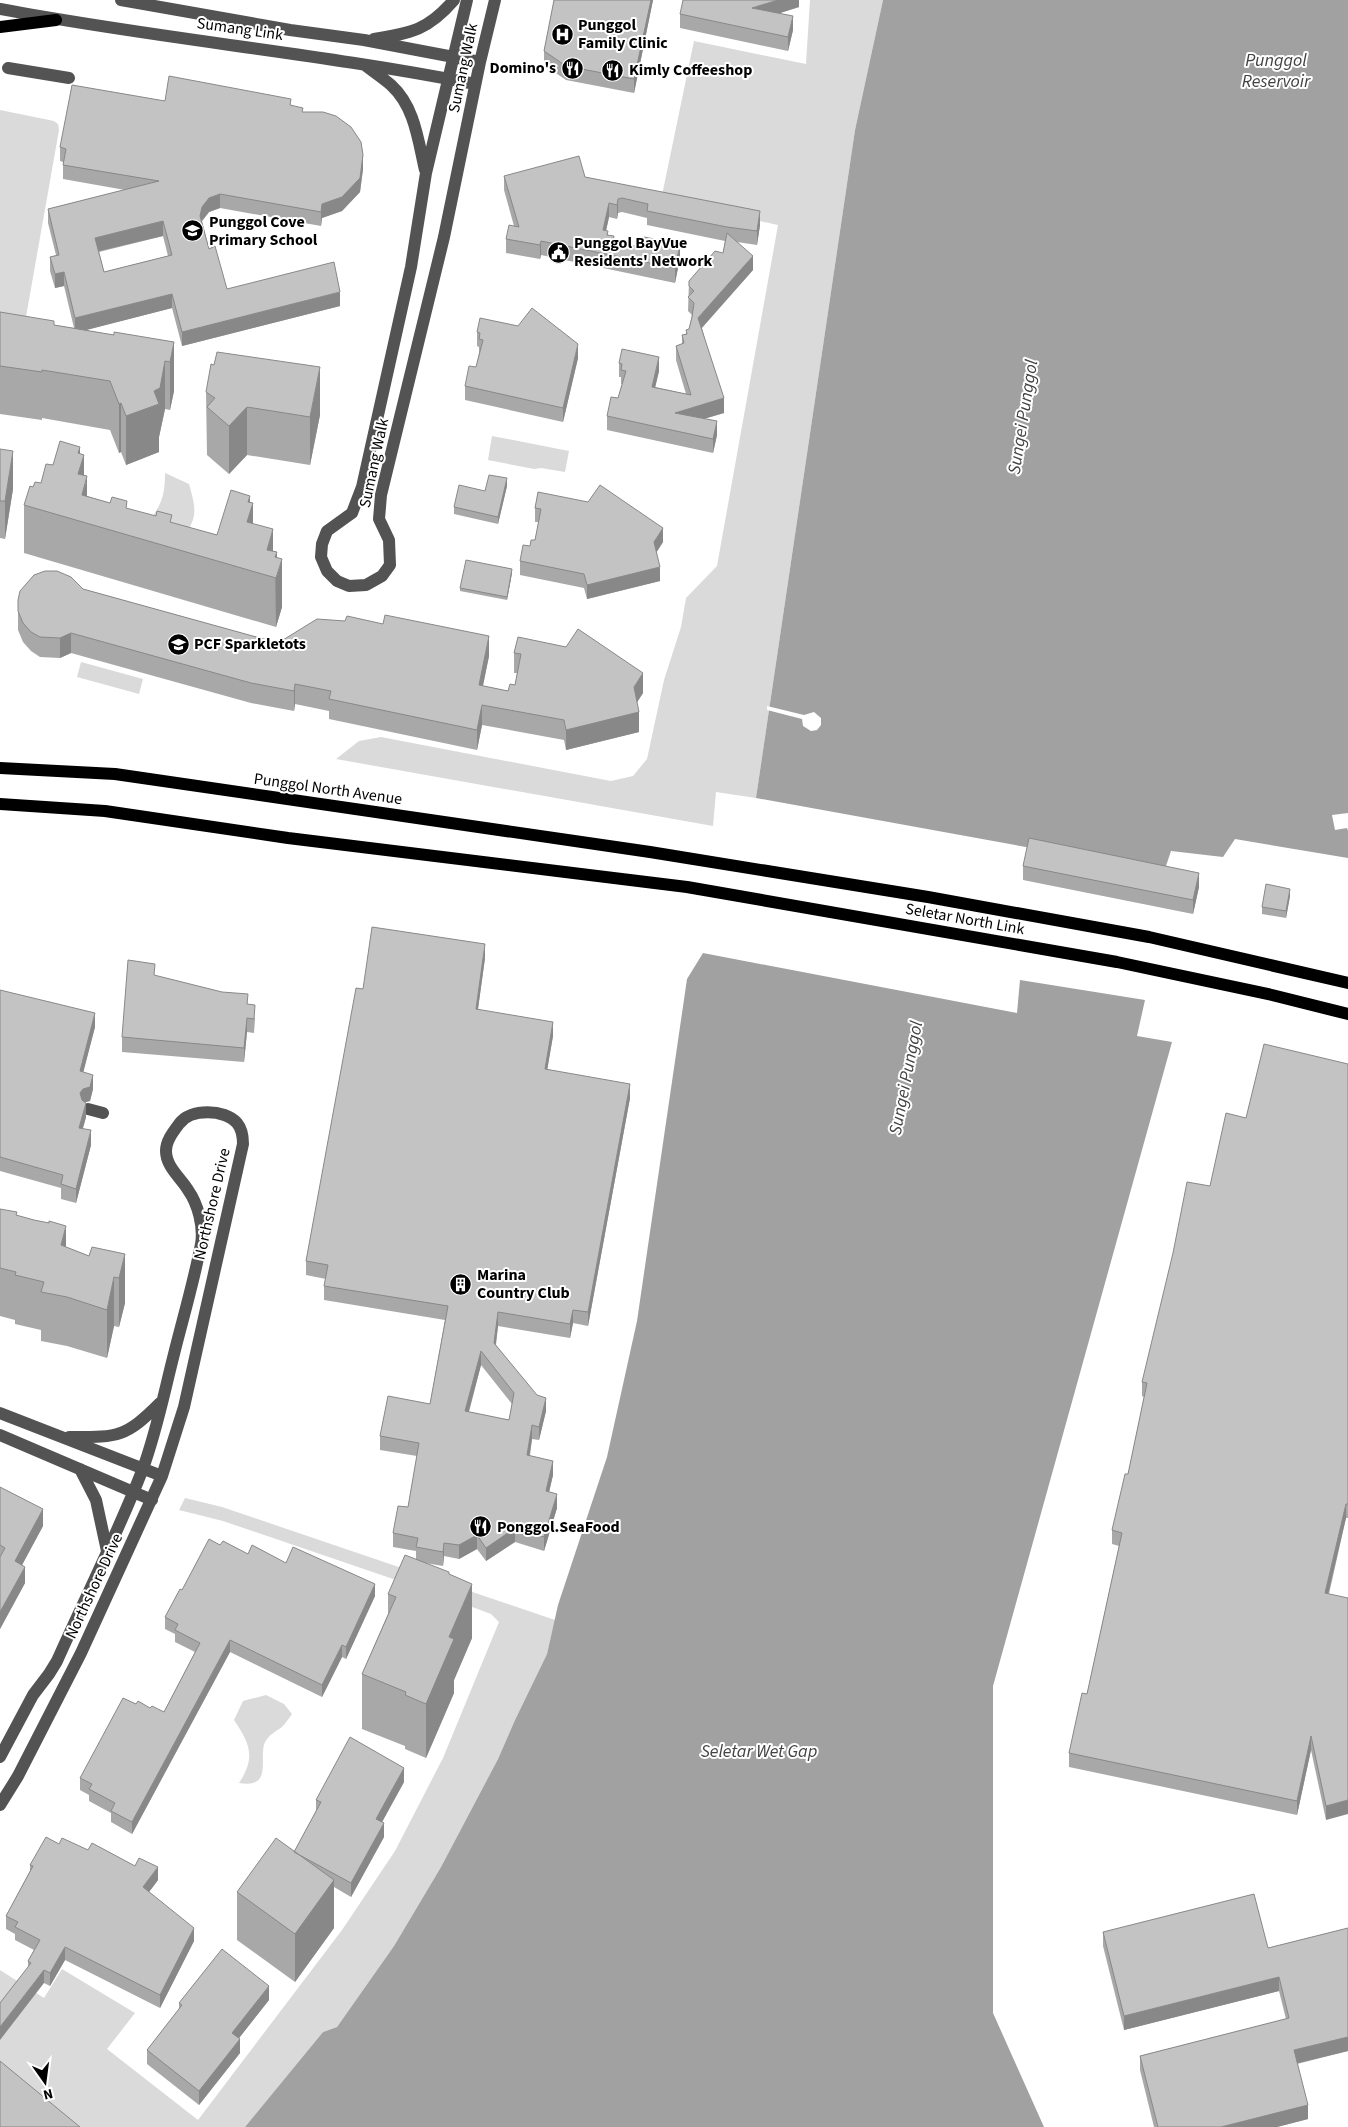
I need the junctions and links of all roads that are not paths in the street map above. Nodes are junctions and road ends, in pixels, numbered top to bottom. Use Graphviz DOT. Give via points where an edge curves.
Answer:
graph roads {
  1 [pos="121,0"];
  2 [pos="454,0"];
  3 [pos="467,0"];
  4 [pos="495,0"];
  5 [pos="0,9"];
  6 [pos="56,20"];
  7 [pos="0,27"];
  8 [pos="364,40"];
  9 [pos="454,56"];
  10 [pos="480,62"];
  11 [pos="363,64"];
  12 [pos="8,68"];
  13 [pos="69,78"];
  14 [pos="449,79"];
  15 [pos="475,84"];
  16 [pos="426,172"];
  17 [pos="0,768"];
  18 [pos="0,804"];
  19 [pos="650,852"];
  20 [pos="1348,983"];
  21 [pos="1348,1014"];
  22 [pos="88,1109"];
  23 [pos="103,1113"];
  24 [pos="162,1401"];
  25 [pos="0,1413"];
  26 [pos="0,1435"];
  27 [pos="62,1437"];
  28 [pos="80,1468"];
  29 [pos="142,1470"];
  30 [pos="162,1476"];
  31 [pos="133,1491"];
  32 [pos="152,1500"];
  33 [pos="107,1551"];
  34 [pos="57,1661"];
  35 [pos="73,1667"];
  36 [pos="0,1757"];
  37 [pos="0,1805"];
  1 -- 8 [label="street, Sumang Link"];
  2 -- 8 [label="street" via="441,16 410,33"];
  3 -- 9 [label="street, Sumang Walk"];
  4 -- 10 [label="street, Sumang Walk"];
  5 -- 6 [label="street, Sumang Link"];
  6 -- 7 [label="main road"];
  6 -- 11 [label="street, Sumang Link"];
  8 -- 9 [label="street, Sumang Link"];
  9 -- 10 [label="street, Sumang Link"];
  9 -- 14 [label="street, Sumang Walk"];
  10 -- 15 [label="street, Sumang Walk"];
  11 -- 14 [label="street, Sumang Link"];
  11 -- 16 [label="street" via="392,86 406,104 416,129"];
  12 -- 13 [label="street"];
  14 -- 15 [label="street, Sumang Link"];
  14 -- 16 [label="street, Sumang Walk"];
  15 -- 16 [label="street, Sumang Walk" via="444,237 381,495 379,519 389,540 390,565 382,576 366,585 349,586 337,581 327,571 321,557 322,544 326,531 352,513 362,487 411,267"];
  17 -- 19 [label="main road, Punggol North Avenue" via="115,774"];
  18 -- 21 [label="main road, Seletar North Link" via="105,811 278,837 687,887 1117,962"];
  19 -- 20 [label="main road, Seletar North Link" via="1149,937"];
  22 -- 23 [label="street"];
  24 -- 27 [label="street" via="140,1424 124,1433 105,1437"];
  24 -- 29 [label="street, Northshore Drive"];
  24 -- 30 [label="street, Northshore Drive" via="201,1242 194,1201 172,1170 166,1149 180,1121 200,1113 213,1113 227,1116 238,1124 243,1144 184,1407"];
  25 -- 27 [label="street"];
  26 -- 28 [label="street"];
  27 -- 29 [label="street"];
  28 -- 31 [label="street"];
  28 -- 33 [label="street" via="96,1500"];
  29 -- 30 [label="street"];
  29 -- 31 [label="street, Northshore Drive"];
  30 -- 32 [label="street, Northshore Drive"];
  31 -- 32 [label="street"];
  31 -- 33 [label="street, Northshore Drive"];
  32 -- 35 [label="street, Northshore Drive"];
  33 -- 34 [label="street, Northshore Drive"];
  34 -- 35 [label="street"];
  34 -- 36 [label="street, Northshore Drive" via="33,1696"];
  35 -- 37 [label="street, Northshore Drive"];
}
